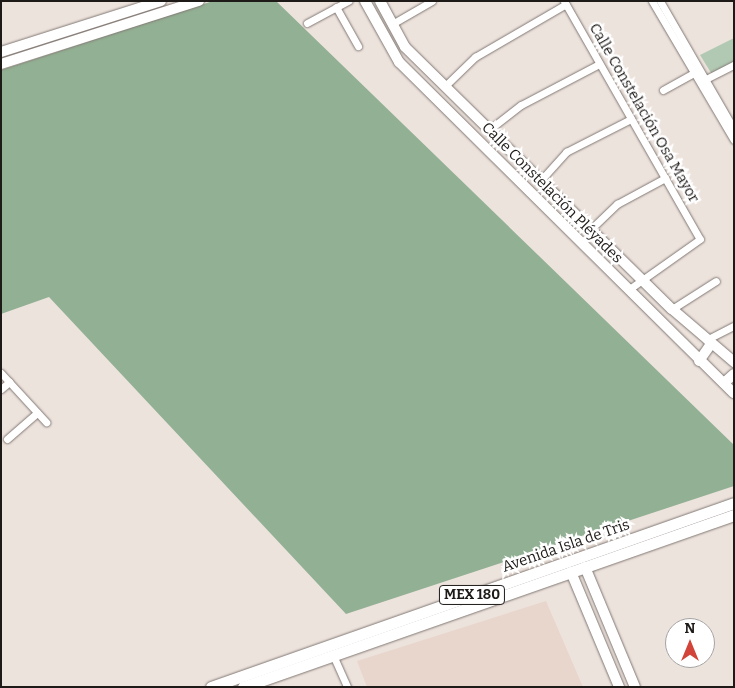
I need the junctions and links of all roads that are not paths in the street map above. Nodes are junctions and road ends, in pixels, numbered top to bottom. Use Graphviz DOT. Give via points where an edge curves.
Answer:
graph roads {
  1 [pos="161,1"];
  2 [pos="199,1"];
  3 [pos="348,1"];
  4 [pos="365,1"];
  5 [pos="380,1"];
  6 [pos="432,1"];
  7 [pos="652,1"];
  8 [pos="660,1"];
  9 [pos="565,3"];
  10 [pos="336,8"];
  11 [pos="307,23"];
  12 [pos="392,24"];
  13 [pos="358,46"];
  14 [pos="405,47"];
  15 [pos="1,52"];
  16 [pos="394,54"];
  17 [pos="1,64"];
  18 [pos="599,64"];
  19 [pos="734,65"];
  20 [pos="696,71"];
  21 [pos="702,81"];
  22 [pos="445,86"];
  23 [pos="663,90"];
  24 [pos="631,119"];
  25 [pos="722,122"];
  26 [pos="714,126"];
  27 [pos="490,129"];
  28 [pos="734,129"];
  29 [pos="734,140"];
  30 [pos="665,178"];
  31 [pos="541,180"];
  32 [pos="592,228"];
  33 [pos="642,279"];
  34 [pos="716,281"];
  35 [pos="628,290"];
  36 [pos="672,309"];
  37 [pos="734,326"];
  38 [pos="709,342"];
  39 [pos="700,361"];
  40 [pos="734,362"];
  41 [pos="1,373"];
  42 [pos="734,374"];
  43 [pos="9,382"];
  44 [pos="724,383"];
  45 [pos="1,389"];
  46 [pos="734,393"];
  47 [pos="37,413"];
  48 [pos="46,422"];
  49 [pos="7,439"];
  50 [pos="734,503"];
  51 [pos="734,515"];
  52 [pos="585,567"];
  53 [pos="571,572"];
  54 [pos="333,655"];
  55 [pos="268,683"];
  56 [pos="211,687"];
  57 [pos="243,687"];
  58 [pos="347,687"];
  59 [pos="619,687"];
  60 [pos="635,687"];
  1 -- 15 [label="main road"];
  2 -- 17 [label="main road"];
  3 -- 10 [label="street"];
  4 -- 16 [label="main road, Calle Constelación Pléyades"];
  5 -- 12 [label="main road, Calle Constelación Pléyades"];
  6 -- 12 [label="street"];
  7 -- 20 [label="street"];
  8 -- 20 [label="street"];
  9 -- 18 [label="street, Calle Constelación Osa Mayor"];
  9 -- 22 [label="street" via="475,56"];
  10 -- 11 [label="street"];
  10 -- 13 [label="street"];
  12 -- 14 [label="main road, Calle Constelación Pléyades"];
  14 -- 16 [label="main road"];
  14 -- 22 [label="main road, Calle Constelación Pléyades"];
  16 -- 35 [label="main road, Calle Constelación Pléyades"];
  18 -- 24 [label="street, Calle Constelación Osa Mayor"];
  18 -- 27 [label="street" via="521,105"];
  19 -- 21 [label="street"];
  20 -- 21 [label="street"];
  20 -- 23 [label="street"];
  21 -- 25 [label="street"];
  21 -- 28 [label="street"];
  22 -- 27 [label="main road, Calle Constelación Pléyades"];
  24 -- 30 [label="street, Calle Constelación Osa Mayor"];
  24 -- 31 [label="street" via="566,152"];
  25 -- 26 [label="street"];
  25 -- 29 [label="street"];
  27 -- 31 [label="main road, Calle Constelación Pléyades"];
  30 -- 32 [label="street" via="617,204"];
  30 -- 33 [label="street, Calle Constelación Osa Mayor" via="700,239"];
  31 -- 32 [label="main road, Calle Constelación Pléyades"];
  32 -- 33 [label="main road, Calle Constelación Pléyades"];
  33 -- 35 [label="street"];
  33 -- 36 [label="main road, Calle Constelación Pléyades"];
  34 -- 36 [label="street"];
  35 -- 39 [label="main road, Calle Constelación Pléyades"];
  36 -- 38 [label="main road, Calle Constelación Pléyades"];
  37 -- 38 [label="street"];
  38 -- 39 [label="main road"];
  38 -- 40 [label="main road, Calle Constelación Pléyades"];
  39 -- 44 [label="main road, Calle Constelación Pléyades"];
  41 -- 43 [label="street"];
  42 -- 44 [label="main road"];
  43 -- 45 [label="street"];
  43 -- 47 [label="street"];
  44 -- 46 [label="main road, Calle Constelación Pléyades"];
  47 -- 48 [label="street"];
  47 -- 49 [label="street"];
  50 -- 56 [label="main road, Avenida Isla de Tris / MEX 180"];
  51 -- 52 [label="main road, Avenida Isla de Tris / MEX 180"];
  52 -- 53 [label="main road, Avenida Isla de Tris / MEX 180"];
  52 -- 60 [label="main road"];
  53 -- 54 [label="main road, Avenida Isla de Tris / MEX 180"];
  53 -- 59 [label="main road"];
  54 -- 55 [label="main road, Avenida Isla de Tris / MEX 180"];
  54 -- 58 [label="street"];
  55 -- 57 [label="main road, Avenida Isla de Tris / MEX 180"];
}
